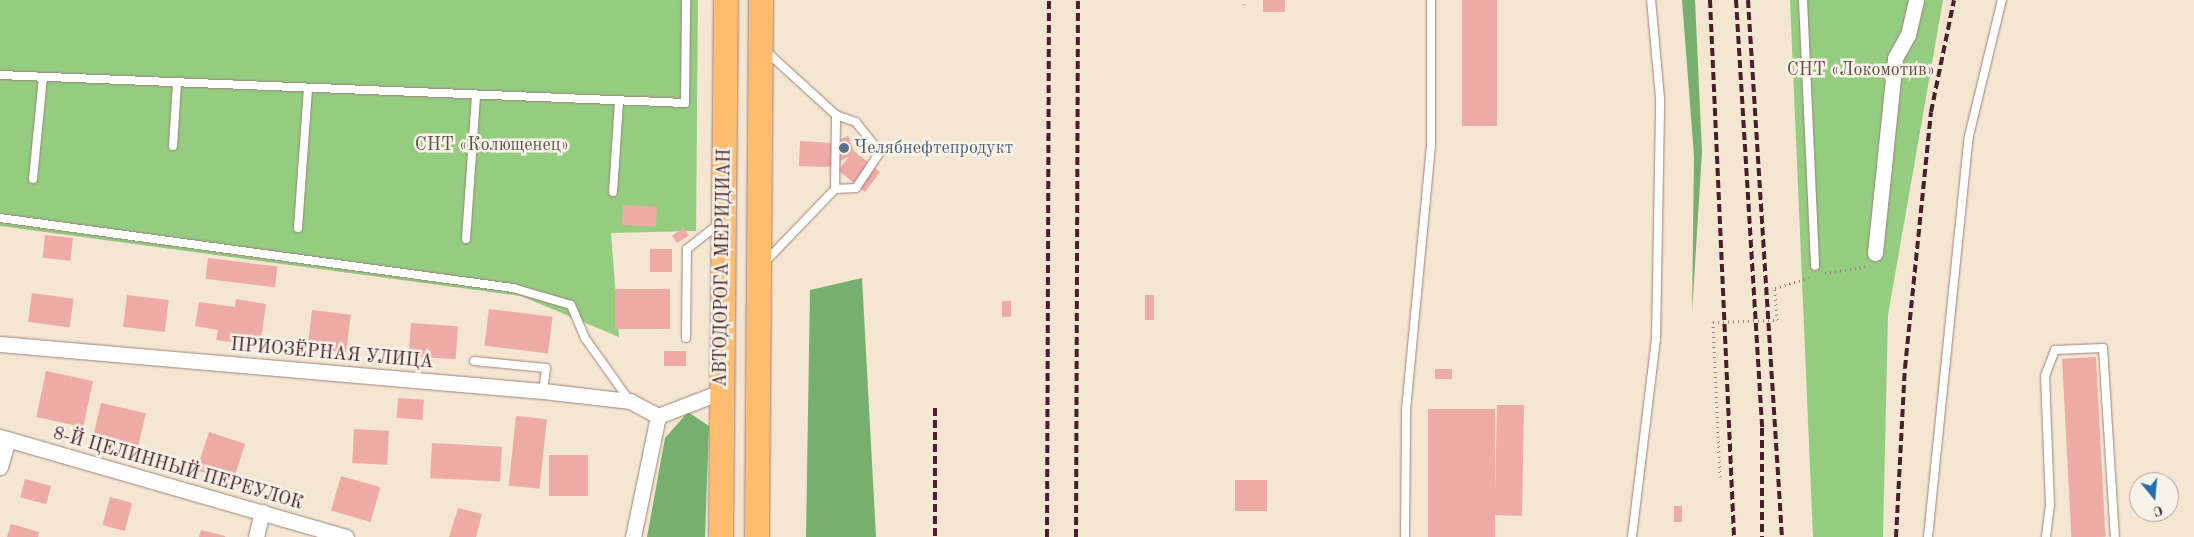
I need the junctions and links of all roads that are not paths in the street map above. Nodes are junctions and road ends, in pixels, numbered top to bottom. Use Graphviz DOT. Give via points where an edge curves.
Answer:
graph roads {
  1 [pos="686,0"];
  2 [pos="726,0"];
  3 [pos="761,0"];
  4 [pos="1431,0"];
  5 [pos="1651,0"];
  6 [pos="1803,0"];
  7 [pos="1916,0"];
  8 [pos="2002,0"];
  9 [pos="760,46"];
  10 [pos="0,75"];
  11 [pos="43,77"];
  12 [pos="178,82"];
  13 [pos="308,88"];
  14 [pos="476,95"];
  15 [pos="619,101"];
  16 [pos="836,115"];
  17 [pos="172,146"];
  18 [pos="33,179"];
  19 [pos="835,189"];
  20 [pos="613,192"];
  21 [pos="0,218"];
  22 [pos="723,220"];
  23 [pos="298,228"];
  24 [pos="466,240"];
  25 [pos="1875,253"];
  26 [pos="1815,266"];
  27 [pos="758,269"];
  28 [pos="686,338"];
  29 [pos="0,344"];
  30 [pos="474,361"];
  31 [pos="543,391"];
  32 [pos="721,392"];
  33 [pos="756,393"];
  34 [pos="630,401"];
  35 [pos="658,416"];
  36 [pos="4,438"];
  37 [pos="0,467"];
  38 [pos="262,512"];
  39 [pos="256,537"];
  40 [pos="346,537"];
  41 [pos="633,537"];
  42 [pos="720,537"];
  43 [pos="757,537"];
  44 [pos="1405,537"];
  45 [pos="1632,537"];
  46 [pos="1928,537"];
  47 [pos="2046,537"];
  48 [pos="2116,537"];
  1 -- 15 [label="lane" via="685,103"];
  2 -- 22 [label="main road, АВТОДОРОГА МЕРИДИАН"];
  3 -- 9 [label="main road, АВТОДОРОГА МЕРИДИАН"];
  4 -- 44 [label="lane" via="1431,144 1406,410"];
  5 -- 45 [label="lane" via="1660,98 1656,339"];
  6 -- 26 [label="lane"];
  7 -- 25 [label="street" via="1908,35 1895,58"];
  8 -- 46 [label="lane" via="1969,136"];
  9 -- 16 [label="lane"];
  9 -- 27 [label="main road, АВТОДОРОГА МЕРИДИАН"];
  10 -- 11 [label="lane"];
  11 -- 12 [label="lane"];
  11 -- 18 [label="lane"];
  12 -- 13 [label="lane"];
  12 -- 17 [label="lane"];
  13 -- 14 [label="lane"];
  13 -- 23 [label="lane"];
  14 -- 15 [label="lane"];
  14 -- 24 [label="lane"];
  15 -- 20 [label="lane"];
  16 -- 19 [label="lane"];
  16 -- 19 [label="lane" via="856,122 880,152 856,188"];
  19 -- 27 [label="lane"];
  21 -- 34 [label="lane" via="514,288 571,306 585,338"];
  22 -- 28 [label="lane" via="687,249"];
  22 -- 32 [label="main road, АВТОДОРОГА МЕРИДИАН"];
  27 -- 33 [label="main road, АВТОДОРОГА МЕРИДИАН"];
  29 -- 31 [label="street, ПРИОЗЁРНАЯ УЛИЦА"];
  30 -- 31 [label="lane" via="546,368"];
  31 -- 34 [label="street, ПРИОЗЁРНАЯ УЛИЦА"];
  32 -- 33 [label="main road"];
  32 -- 35 [label="street"];
  32 -- 42 [label="main road, АВТОДОРОГА МЕРИДИАН"];
  33 -- 43 [label="main road, АВТОДОРОГА МЕРИДИАН"];
  34 -- 35 [label="street, ПРИОЗЁРНАЯ УЛИЦА"];
  35 -- 41 [label="street"];
  36 -- 37 [label="street"];
  36 -- 38 [label="street, 8-Й ЦЕЛИННЫЙ ПЕРЕУЛОК"];
  38 -- 39 [label="street"];
  38 -- 40 [label="street, 8-Й ЦЕЛИННЫЙ ПЕРЕУЛОК"];
  47 -- 48 [label="lane" via="2050,505 2045,376 2054,350 2103,348"];
}
